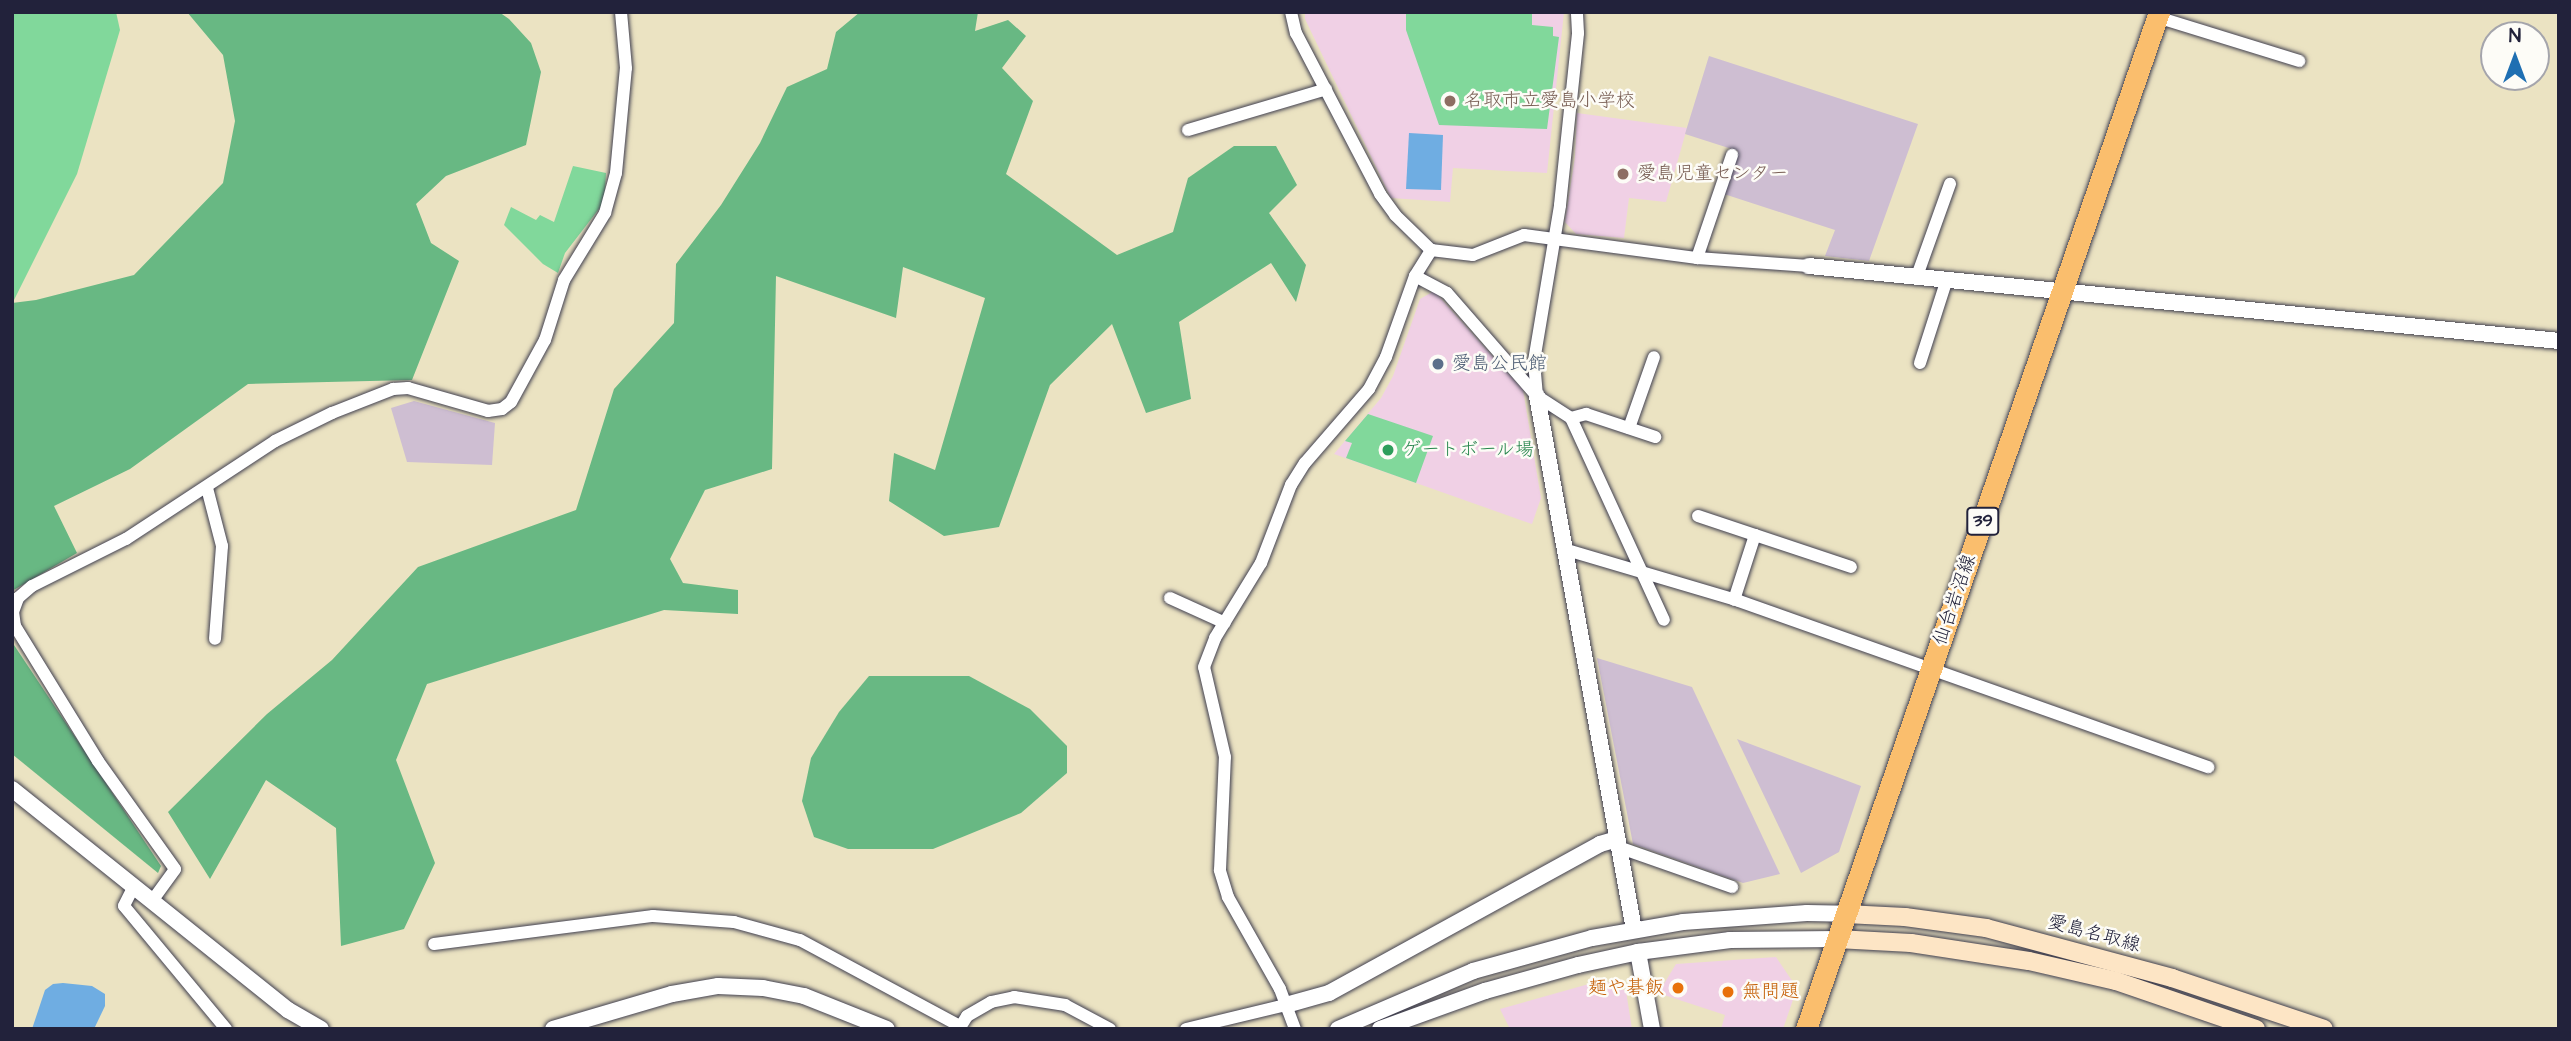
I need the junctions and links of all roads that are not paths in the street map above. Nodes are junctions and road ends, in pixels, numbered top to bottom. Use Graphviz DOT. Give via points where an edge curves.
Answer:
graph roads {
  1 [pos="621,12"];
  2 [pos="1291,12"];
  3 [pos="1577,12"];
  4 [pos="2158,15"];
  5 [pos="2299,61"];
  6 [pos="1326,89"];
  7 [pos="1188,130"];
  8 [pos="1731,155"];
  9 [pos="1950,184"];
  10 [pos="1554,238"];
  11 [pos="1431,250"];
  12 [pos="1697,258"];
  13 [pos="1809,266"];
  14 [pos="1415,276"];
  15 [pos="1917,276"];
  16 [pos="1947,279"];
  17 [pos="2063,290"];
  18 [pos="2559,341"];
  19 [pos="1654,357"];
  20 [pos="1920,363"];
  21 [pos="1537,396"];
  22 [pos="1571,418"];
  23 [pos="1629,428"];
  24 [pos="1655,437"];
  25 [pos="207,488"];
  26 [pos="1698,516"];
  27 [pos="1755,535"];
  28 [pos="1567,550"];
  29 [pos="1851,567"];
  30 [pos="1641,572"];
  31 [pos="1170,598"];
  32 [pos="1734,600"];
  33 [pos="1664,620"];
  34 [pos="1225,623"];
  35 [pos="215,639"];
  36 [pos="1931,669"];
  37 [pos="2208,767"];
  38 [pos="12,789"];
  39 [pos="1618,843"];
  40 [pos="134,886"];
  41 [pos="1732,887"];
  42 [pos="152,901"];
  43 [pos="1846,914"];
  44 [pos="1634,930"];
  45 [pos="1838,939"];
  46 [pos="434,944"];
  47 [pos="1638,952"];
  48 [pos="1286,1005"];
  49 [pos="960,1028"];
  50 [pos="226,1029"];
  51 [pos="321,1029"];
  52 [pos="553,1029"];
  53 [pos="887,1029"];
  54 [pos="1110,1029"];
  55 [pos="1186,1029"];
  56 [pos="1295,1029"];
  57 [pos="1338,1029"];
  58 [pos="1380,1029"];
  59 [pos="1652,1029"];
  60 [pos="1806,1029"];
  61 [pos="2256,1029"];
  62 [pos="2325,1029"];
  1 -- 25 [label="street" via="626,68 616,173 606,213 564,280 545,341 511,402 502,410 488,411 408,388 393,389 275,441"];
  2 -- 6 [label="street" via="1296,33"];
  3 -- 10 [label="street"];
  4 -- 5 [label="street"];
  4 -- 17 [label="main road, 仙台岩沼線 / 39"];
  6 -- 7 [label="street"];
  6 -- 11 [label="street" via="1380,194"];
  8 -- 12 [label="street"];
  9 -- 15 [label="street"];
  10 -- 11 [label="street" via="1524,235 1473,255"];
  10 -- 12 [label="street"];
  10 -- 21 [label="street" via="1534,361"];
  11 -- 14 [label="street"];
  12 -- 13 [label="street"];
  13 -- 15 [label="street"];
  14 -- 21 [label="street" via="1447,293"];
  14 -- 34 [label="street" via="1366,394 1291,485 1261,563"];
  15 -- 16 [label="street"];
  16 -- 17 [label="street"];
  16 -- 20 [label="street"];
  17 -- 18 [label="street"];
  17 -- 36 [label="main road, 仙台岩沼線 / 39"];
  19 -- 23 [label="street"];
  21 -- 22 [label="street"];
  21 -- 28 [label="street"];
  22 -- 23 [label="street" via="1586,414"];
  22 -- 30 [label="street"];
  23 -- 24 [label="street"];
  25 -- 35 [label="street" via="222,546"];
  25 -- 42 [label="street" via="126,539 32,586 18,598 13,612 15,626 98,761 175,869"];
  26 -- 27 [label="street"];
  27 -- 29 [label="street"];
  27 -- 32 [label="street"];
  28 -- 30 [label="street"];
  28 -- 39 [label="street"];
  30 -- 32 [label="street"];
  30 -- 33 [label="street"];
  31 -- 34 [label="street"];
  32 -- 36 [label="street"];
  34 -- 48 [label="street" via="1204,667 1225,757 1220,870 1228,897"];
  36 -- 37 [label="street"];
  36 -- 43 [label="main road, 仙台岩沼線 / 39"];
  38 -- 40 [label="street"];
  39 -- 41 [label="street"];
  39 -- 44 [label="street"];
  39 -- 48 [label="street" via="1600,844 1329,993"];
  40 -- 42 [label="street"];
  40 -- 50 [label="street" via="124,906"];
  42 -- 51 [label="street" via="288,1010"];
  43 -- 44 [label="street" via="1734,917"];
  43 -- 45 [label="main road, 仙台岩沼線 / 39"];
  43 -- 62 [label="main road, 愛島名取線" via="1986,928 2160,974"];
  44 -- 57 [label="street" via="1494,964"];
  45 -- 47 [label="street" via="1730,940"];
  45 -- 60 [label="main road, 仙台岩沼線 / 39"];
  45 -- 61 [label="main road, 愛島名取線" via="1911,943 2029,961 2116,981"];
  46 -- 49 [label="street" via="653,916 734,922 800,940"];
  47 -- 58 [label="street" via="1485,991"];
  47 -- 59 [label="street"];
  48 -- 55 [label="street"];
  48 -- 56 [label="street"];
  49 -- 54 [label="street" via="968,1016 990,1002 1014,997 1065,1005"];
  52 -- 53 [label="street" via="672,994 739,986 804,996"];
}
